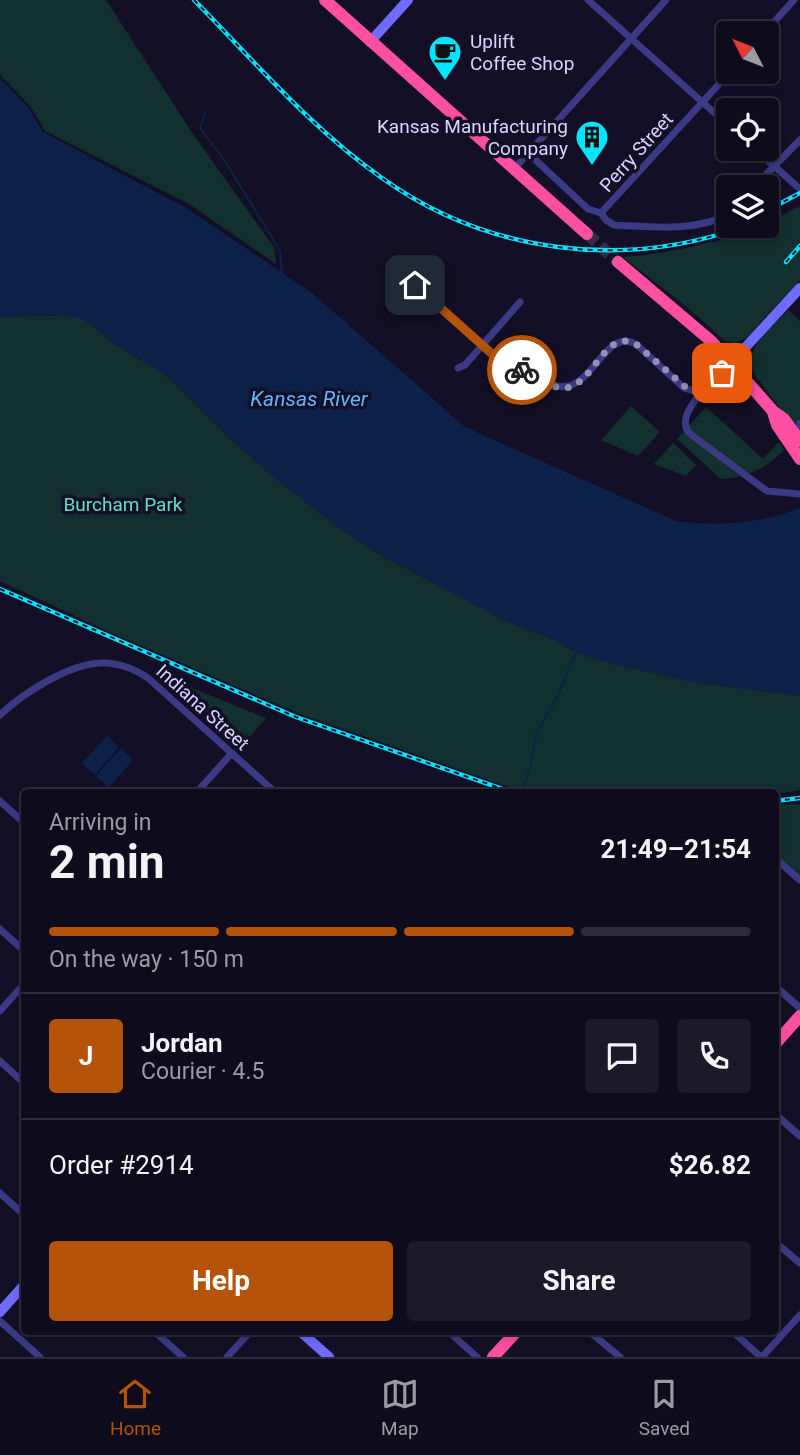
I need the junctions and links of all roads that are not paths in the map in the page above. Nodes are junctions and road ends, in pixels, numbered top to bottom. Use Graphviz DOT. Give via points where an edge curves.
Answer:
graph roads {
  1 [pos="325,0"];
  2 [pos="408,0"];
  3 [pos="588,0"];
  4 [pos="666,0"];
  5 [pos="794,0"];
  6 [pos="775,21"];
  7 [pos="631,38"];
  8 [pos="370,42"];
  9 [pos="719,84"];
  10 [pos="702,102"];
  11 [pos="716,114"];
  12 [pos="800,140"];
  13 [pos="528,153"];
  14 [pos="768,161"];
  15 [pos="774,166"];
  16 [pos="514,169"];
  17 [pos="765,175"];
  18 [pos="800,189"];
  19 [pos="601,213"];
  20 [pos="716,219"];
  21 [pos="587,234"];
  22 [pos="618,262"];
  23 [pos="415,285"];
  24 [pos="800,288"];
  25 [pos="520,302"];
  26 [pos="483,345"];
  27 [pos="732,362"];
  28 [pos="458,368"];
  29 [pos="700,393"];
  30 [pos="773,411"];
  31 [pos="800,423"];
  32 [pos="800,434"];
  33 [pos="800,441"];
  34 [pos="800,458"];
  35 [pos="800,494"];
  36 [pos="0,715"];
  37 [pos="232,753"];
  38 [pos="200,789"];
  39 [pos="271,789"];
  40 [pos="0,801"];
  41 [pos="21,820"];
  42 [pos="779,862"];
  43 [pos="800,880"];
  44 [pos="0,929"];
  45 [pos="21,948"];
  46 [pos="21,987"];
  47 [pos="779,990"];
  48 [pos="800,1008"];
  49 [pos="0,1011"];
  50 [pos="800,1016"];
  51 [pos="779,1040"];
  52 [pos="0,1061"];
  53 [pos="21,1080"];
  54 [pos="779,1118"];
  55 [pos="800,1136"];
  56 [pos="0,1193"];
  57 [pos="21,1212"];
  58 [pos="779,1245"];
  59 [pos="800,1263"];
  60 [pos="21,1288"];
  61 [pos="0,1312"];
  62 [pos="800,1315"];
  63 [pos="0,1321"];
  64 [pos="158,1335"];
  65 [pos="247,1335"];
  66 [pos="304,1335"];
  67 [pos="452,1335"];
  68 [pos="513,1335"];
  69 [pos="594,1335"];
  70 [pos="736,1335"];
  71 [pos="40,1357"];
  72 [pos="183,1357"];
  73 [pos="227,1357"];
  74 [pos="329,1357"];
  75 [pos="477,1357"];
  76 [pos="493,1357"];
  77 [pos="620,1357"];
  78 [pos="762,1357"];
  1 -- 8 [label="highway"];
  2 -- 8 [label="street"];
  3 -- 7 [label="street"];
  4 -- 7 [label="street"];
  5 -- 6 [label="street"];
  7 -- 10 [label="street"];
  7 -- 13 [label="street"];
  8 -- 16 [label="highway"];
  9 -- 10 [label="street, Perry Street"];
  10 -- 11 [label="street"];
  10 -- 19 [label="street, Perry Street"];
  12 -- 15 [label="street"];
  13 -- 16 [label="street"];
  13 -- 19 [label="street, Perry Street" via="588,209"];
  14 -- 15 [label="street"];
  15 -- 17 [label="street"];
  15 -- 18 [label="street"];
  16 -- 21 [label="highway"];
  19 -- 20 [label="street" via="614,225 671,227"];
  22 -- 27 [label="highway"];
  23 -- 26 [label="street"];
  24 -- 27 [label="street"];
  25 -- 26 [label="street"];
  26 -- 28 [label="street"];
  26 -- 29 [label="street" via="502,360 557,386 570,387 614,344 625,340 636,344 684,388"];
  27 -- 29 [label="street"];
  27 -- 30 [label="highway"];
  29 -- 35 [label="street" via="684,419 690,433 767,491"];
  30 -- 33 [label="highway"];
  30 -- 34 [label="highway"];
  31 -- 32 [label="street"];
  36 -- 37 [label="street, Indiana Street" via="37,687 78,668 101,663 126,667 148,678"];
  37 -- 38 [label="street"];
  37 -- 39 [label="street, Indiana Street"];
  40 -- 41 [label="street"];
  42 -- 43 [label="street"];
  44 -- 45 [label="street"];
  46 -- 49 [label="street"];
  47 -- 48 [label="street"];
  50 -- 51 [label="highway"];
  52 -- 53 [label="street"];
  54 -- 55 [label="street"];
  56 -- 57 [label="street"];
  58 -- 59 [label="street"];
  60 -- 61 [label="street"];
  62 -- 78 [label="street"];
  63 -- 71 [label="street"];
  64 -- 72 [label="street"];
  65 -- 73 [label="street"];
  66 -- 74 [label="street"];
  67 -- 75 [label="street"];
  68 -- 76 [label="highway"];
  69 -- 77 [label="street"];
  70 -- 78 [label="street"];
}
